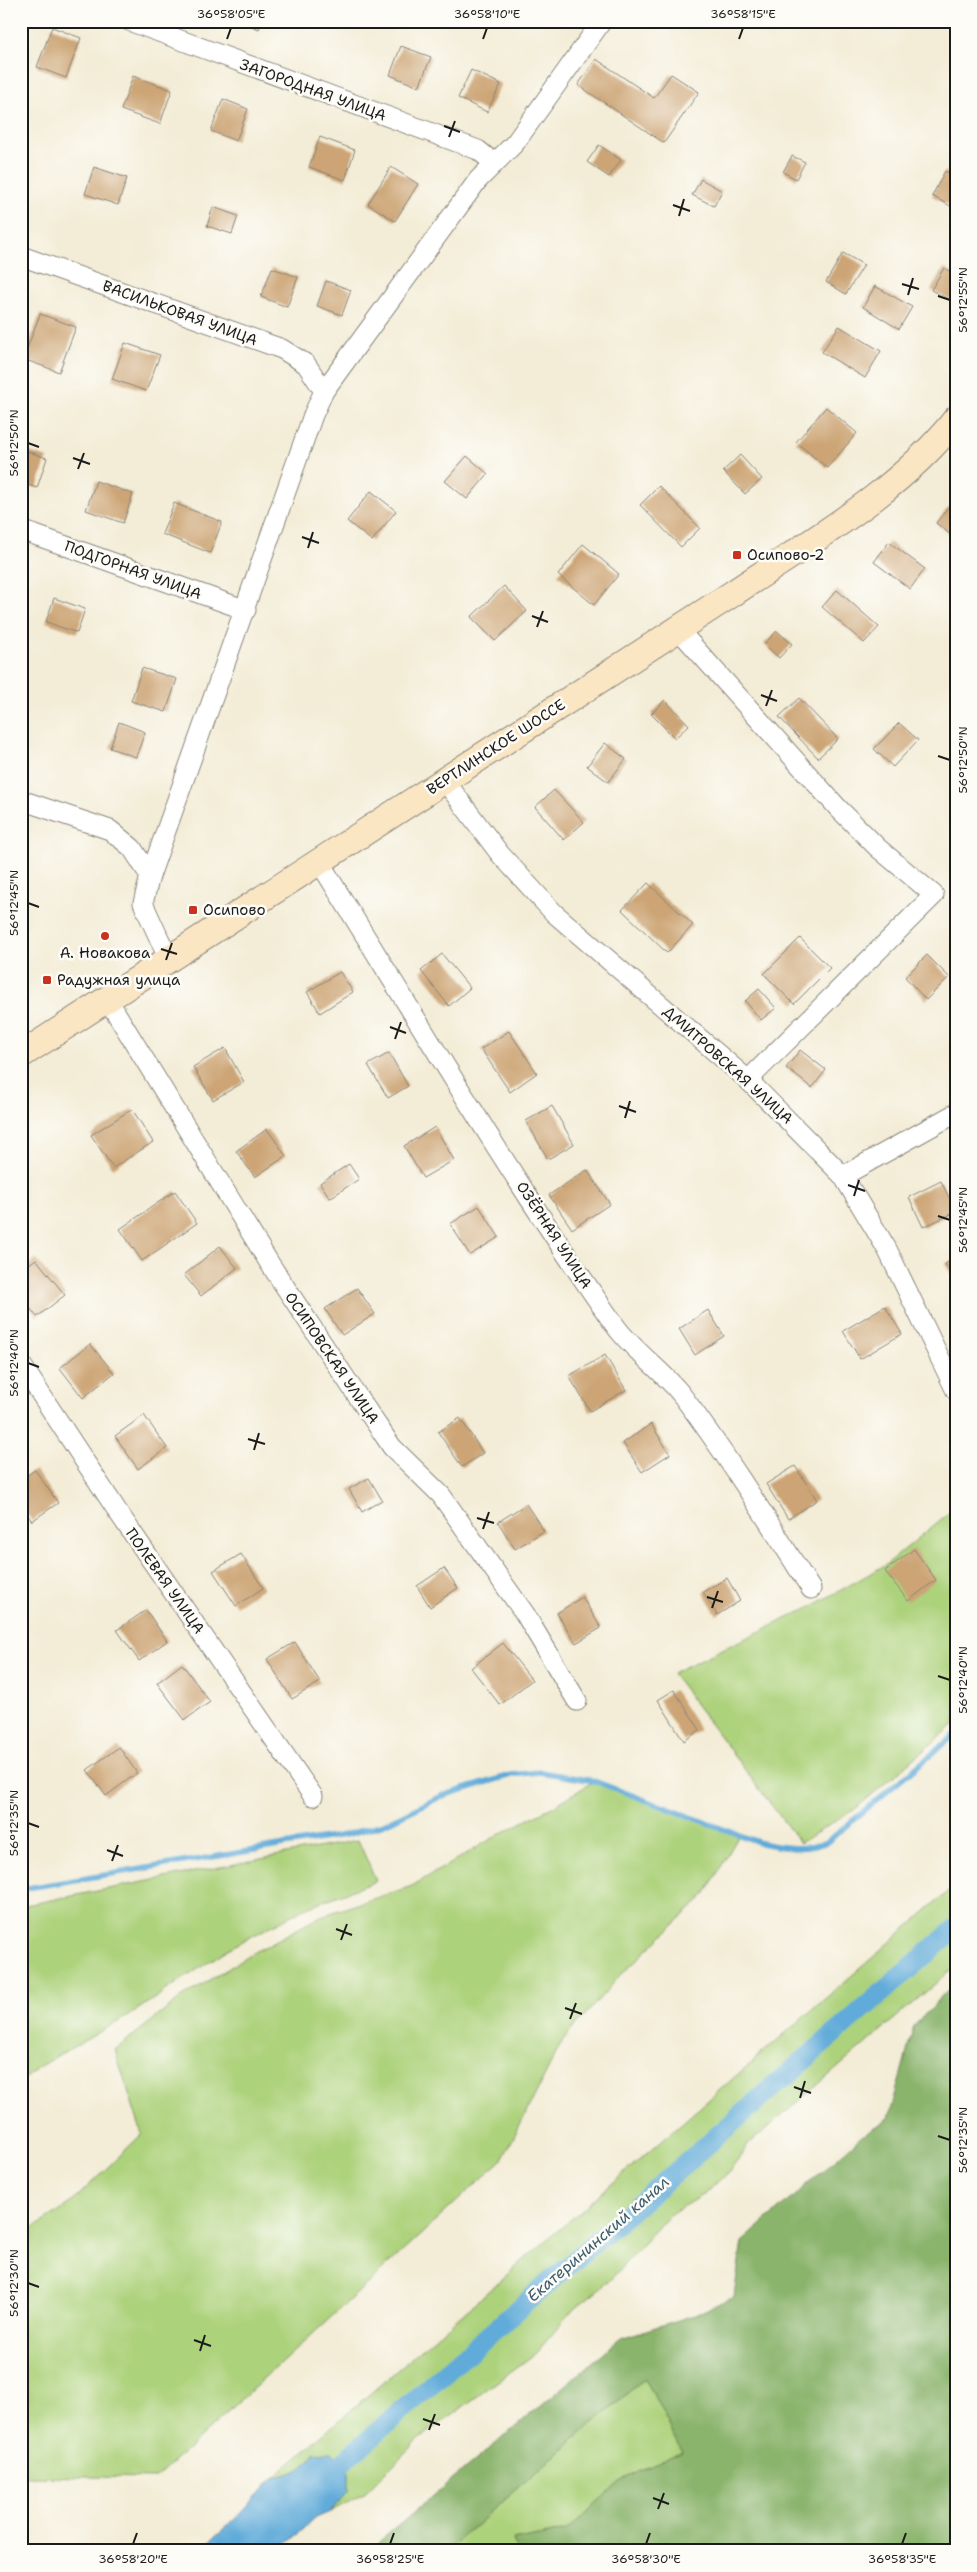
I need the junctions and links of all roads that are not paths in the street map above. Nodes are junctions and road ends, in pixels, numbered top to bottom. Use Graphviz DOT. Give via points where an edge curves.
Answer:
graph roads {
  1 [pos="129,21"];
  2 [pos="602,21"];
  3 [pos="494,163"];
  4 [pos="21,256"];
  5 [pos="324,391"];
  6 [pos="956,419"];
  7 [pos="21,530"];
  8 [pos="246,610"];
  9 [pos="677,628"];
  10 [pos="445,781"];
  11 [pos="21,800"];
  12 [pos="320,862"];
  13 [pos="150,876"];
  14 [pos="169,960"];
  15 [pos="108,1000"];
  16 [pos="21,1055"];
  17 [pos="748,1080"];
  18 [pos="956,1113"];
  19 [pos="843,1176"];
  20 [pos="21,1364"];
  21 [pos="956,1391"];
  22 [pos="811,1589"];
  23 [pos="577,1701"];
  24 [pos="313,1796"];
  1 -- 3 [label="street, ЗАГОРОДНАЯ УЛИЦА" via="478,150"];
  2 -- 3 [label="street" via="515,142"];
  3 -- 5 [label="street" via="478,180"];
  4 -- 5 [label="street, ВАСИЛЬКОВАЯ УЛИЦА" via="282,348 306,364"];
  5 -- 8 [label="street"];
  6 -- 9 [label="main road, ВЕРТЛИНСКОЕ ШОССЕ" via="920,460 875,496"];
  7 -- 8 [label="street, ПОДГОРНАЯ УЛИЦА"];
  8 -- 13 [label="street"];
  9 -- 10 [label="main road, ВЕРТЛИНСКОЕ ШОССЕ"];
  9 -- 17 [label="street" via="838,808 878,848 934,895"];
  10 -- 12 [label="main road, ВЕРТЛИНСКОЕ ШОССЕ"];
  10 -- 17 [label="street, ДМИТРОВСКАЯ УЛИЦА" via="500,854 554,913"];
  11 -- 13 [label="street" via="110,830 132,848"];
  12 -- 14 [label="main road, ВЕРТЛИНСКОЕ ШОССЕ"];
  12 -- 22 [label="street, ОЗЁРНАЯ УЛИЦА" via="562,1250 616,1328 663,1373 716,1442"];
  13 -- 14 [label="street" via="143,903"];
  14 -- 15 [label="main road, ВЕРТЛИНСКОЕ ШОССЕ"];
  15 -- 16 [label="main road, ВЕРТЛИНСКОЕ ШОССЕ"];
  15 -- 23 [label="street, ОСИПОВСКАЯ УЛИЦА" via="270,1264 358,1397 392,1447 441,1495 525,1614"];
  17 -- 19 [label="street, ДМИТРОВСКАЯ УЛИЦА"];
  18 -- 19 [label="street"];
  19 -- 21 [label="street, ДМИТРОВСКАЯ УЛИЦА" via="887,1250"];
  20 -- 24 [label="street, ПОЛЕВАЯ УЛИЦА" via="118,1512"];
}
